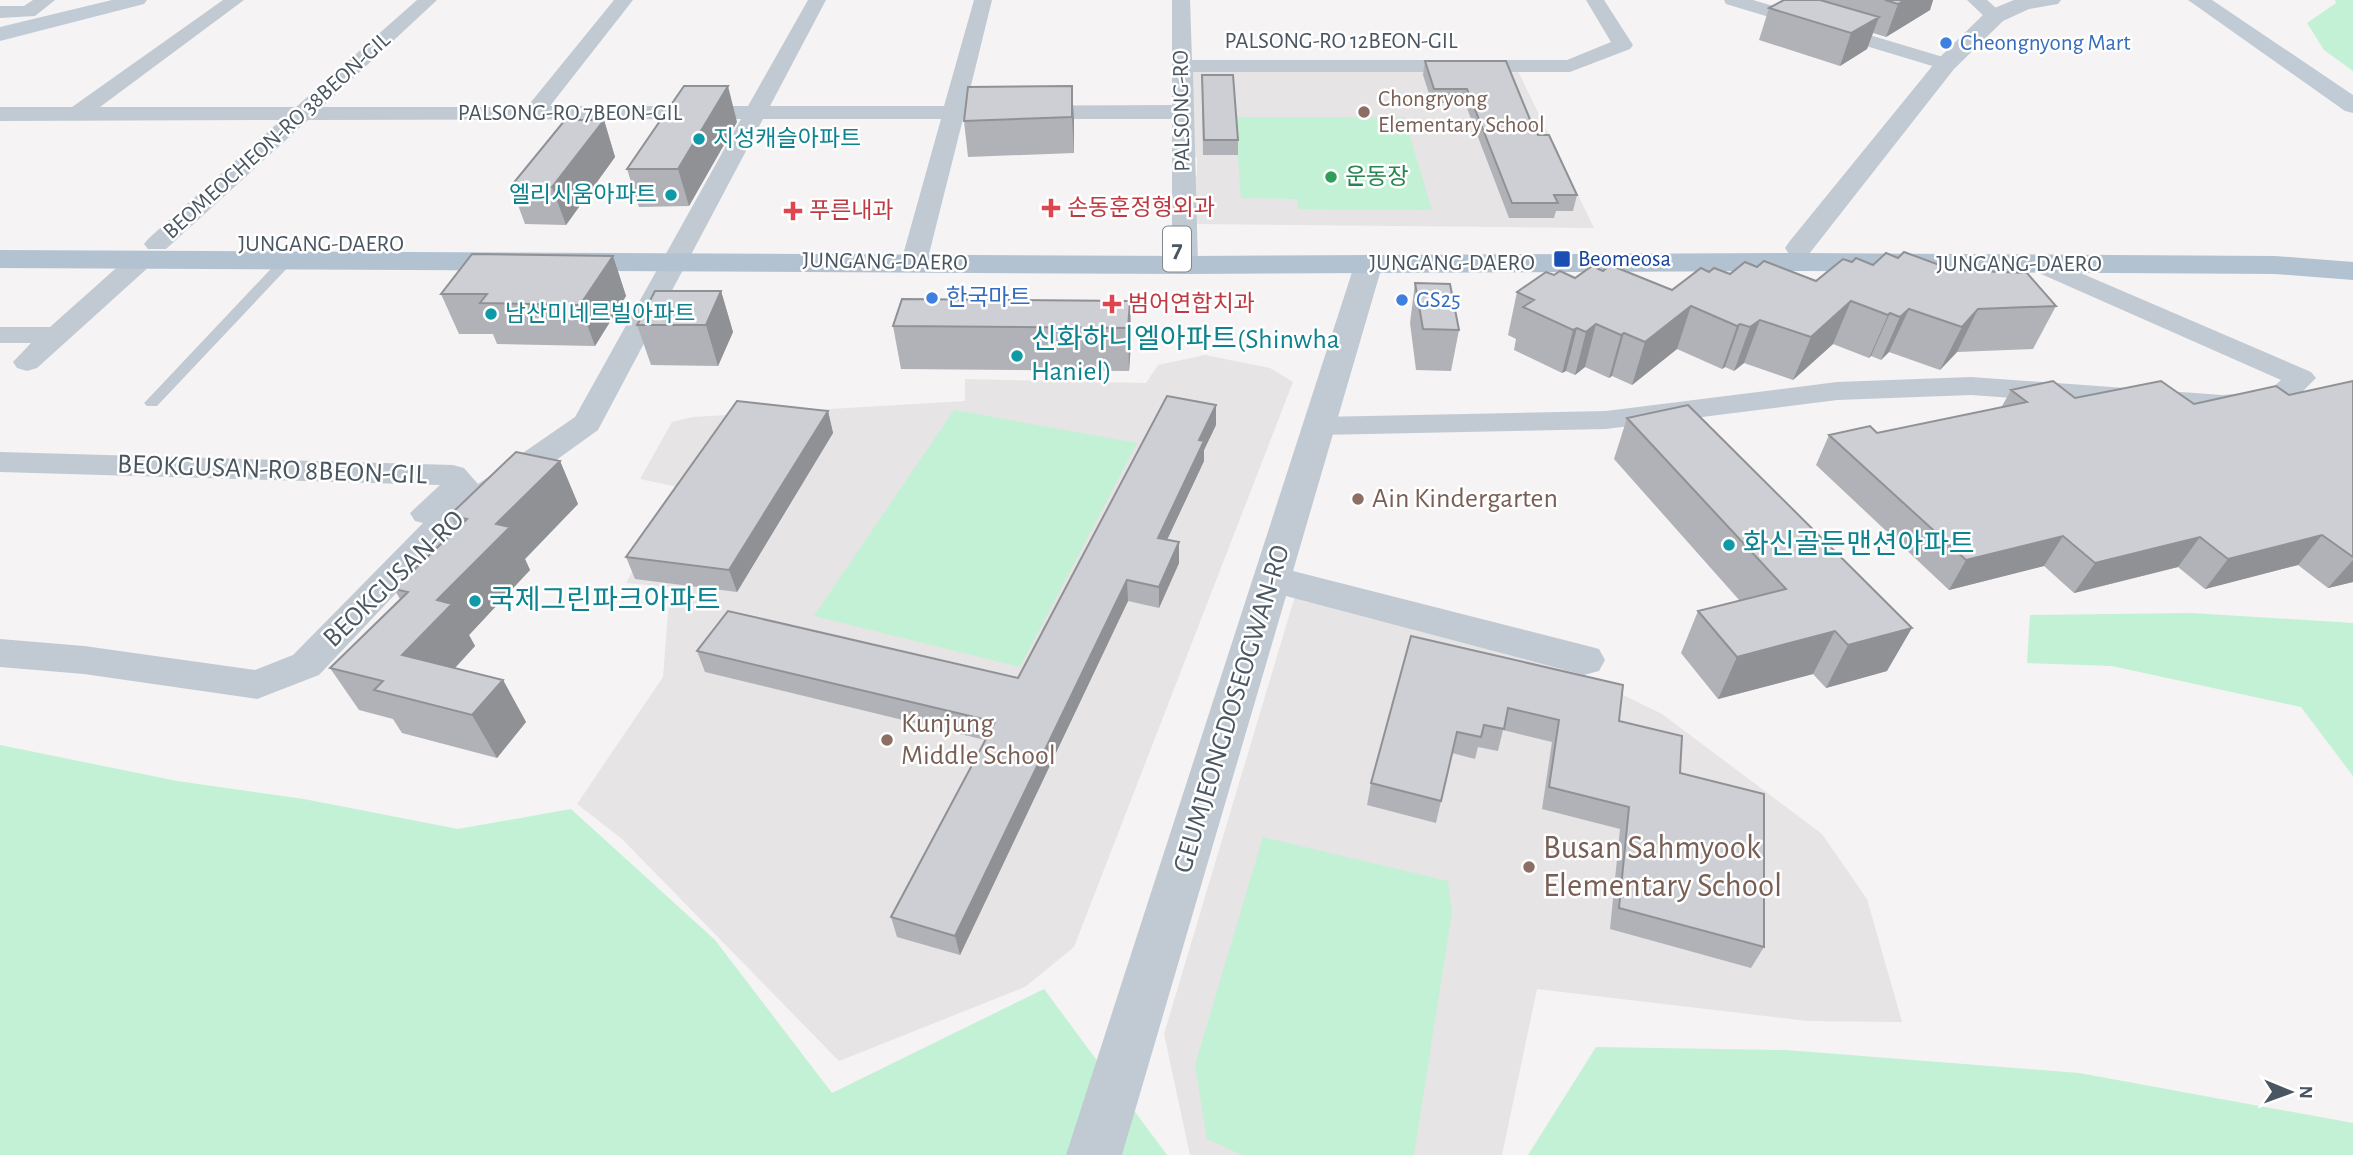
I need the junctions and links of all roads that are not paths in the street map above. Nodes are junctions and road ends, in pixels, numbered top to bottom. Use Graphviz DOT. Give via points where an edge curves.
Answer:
graph roads {
  1 [pos="47,0"];
  2 [pos="137,0"];
  3 [pos="234,0"];
  4 [pos="428,0"];
  5 [pos="624,0"];
  6 [pos="817,0"];
  7 [pos="983,0"];
  8 [pos="1181,0"];
  9 [pos="1595,0"];
  10 [pos="1732,0"];
  11 [pos="1976,0"];
  12 [pos="2051,0"];
  13 [pos="2198,0"];
  14 [pos="0,12"];
  15 [pos="1995,16"];
  16 [pos="35,18"];
  17 [pos="0,34"];
  18 [pos="1946,64"];
  19 [pos="1182,66"];
  20 [pos="2353,106"];
  21 [pos="1182,111"];
  22 [pos="954,112"];
  23 [pos="78,113"];
  24 [pos="302,113"];
  25 [pos="533,113"];
  26 [pos="754,113"];
  27 [pos="0,114"];
  28 [pos="0,244"];
  29 [pos="1799,248"];
  30 [pos="149,251"];
  31 [pos="680,253"];
  32 [pos="2353,254"];
  33 [pos="916,255"];
  34 [pos="1185,257"];
  35 [pos="0,259"];
  36 [pos="287,260"];
  37 [pos="1369,263"];
  38 [pos="2041,264"];
  39 [pos="2353,271"];
  40 [pos="0,335"];
  41 [pos="57,335"];
  42 [pos="27,362"];
  43 [pos="152,402"];
  44 [pos="1319,426"];
  45 [pos="15,462"];
  46 [pos="0,488"];
  47 [pos="437,529"];
  48 [pos="1272,579"];
  49 [pos="0,653"];
  50 [pos="1584,660"];
  51 [pos="1094,1155"];
  1 -- 16 [label="street"];
  2 -- 16 [label="main road"];
  3 -- 23 [label="street"];
  4 -- 24 [label="street, BEOMEOCHEON-RO 38BEON-GIL"];
  5 -- 25 [label="street"];
  6 -- 26 [label="street"];
  7 -- 22 [label="street"];
  8 -- 19 [label="street, PALSONG-RO"];
  9 -- 19 [label="street, PALSONG-RO 12BEON-GIL" via="1623,45 1570,66"];
  10 -- 18 [label="street"];
  11 -- 15 [label="street"];
  12 -- 15 [label="street" via="2025,3"];
  13 -- 20 [label="main road"];
  14 -- 16 [label="street"];
  15 -- 18 [label="street"];
  16 -- 17 [label="main road"];
  18 -- 29 [label="street"];
  19 -- 21 [label="street, PALSONG-RO"];
  21 -- 22 [label="street, PALSONG-RO 7BEON-GIL"];
  21 -- 34 [label="street, PALSONG-RO"];
  22 -- 26 [label="street, PALSONG-RO 7BEON-GIL"];
  22 -- 33 [label="street"];
  23 -- 24 [label="street, PALSONG-RO 7BEON-GIL"];
  23 -- 27 [label="street, PALSONG-RO 7BEON-GIL"];
  24 -- 25 [label="street, PALSONG-RO 7BEON-GIL"];
  24 -- 30 [label="street, BEOMEOCHEON-RO 38BEON-GIL"];
  25 -- 26 [label="street, PALSONG-RO 7BEON-GIL"];
  26 -- 31 [label="street"];
  28 -- 30 [label="main road, JUNGANG-DAERO / 7"];
  29 -- 32 [label="main road, JUNGANG-DAERO / 7" via="2254,248"];
  29 -- 34 [label="main road, JUNGANG-DAERO / 7"];
  30 -- 31 [label="main road, JUNGANG-DAERO / 7"];
  30 -- 35 [label="main road, JUNGANG-DAERO / 7"];
  30 -- 36 [label="main road, JUNGANG-DAERO / 7"];
  30 -- 41 [label="street"];
  31 -- 33 [label="main road, JUNGANG-DAERO / 7"];
  31 -- 36 [label="main road, JUNGANG-DAERO / 7"];
  31 -- 47 [label="street, BEOKGUSAN-RO" via="587,423"];
  33 -- 34 [label="main road, JUNGANG-DAERO / 7"];
  34 -- 37 [label="main road, JUNGANG-DAERO / 7"];
  36 -- 43 [label="lane, JUNGANG-DAERO"];
  37 -- 38 [label="main road, JUNGANG-DAERO / 7"];
  37 -- 44 [label="street, GEUMJEONGDOSEOGWAN-RO"];
  38 -- 39 [label="main road, JUNGANG-DAERO / 7" via="2275,265"];
  38 -- 44 [label="street" via="2301,378 2278,399 2222,404 1971,386 1837,391 1606,421"];
  40 -- 41 [label="street"];
  41 -- 42 [label="street"];
  44 -- 48 [label="street, GEUMJEONGDOSEOGWAN-RO"];
  45 -- 46 [label="street"];
  45 -- 47 [label="street, BEOKGUSAN-RO 8BEON-GIL" via="453,475 462,484 418,521"];
  47 -- 49 [label="street, BEOKGUSAN-RO" via="306,665 257,685"];
  48 -- 50 [label="street"];
  48 -- 51 [label="street, GEUMJEONGDOSEOGWAN-RO"];
}
